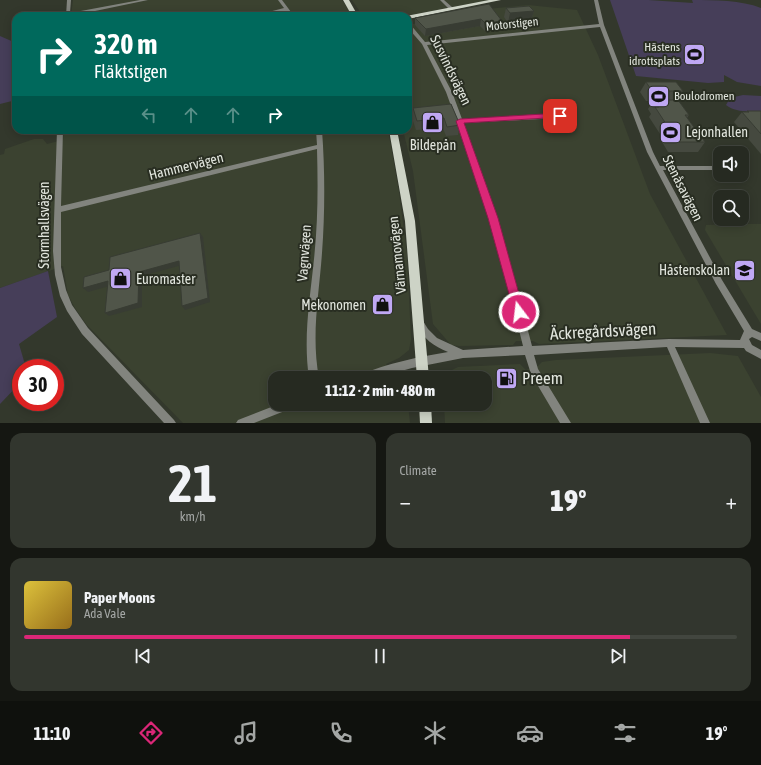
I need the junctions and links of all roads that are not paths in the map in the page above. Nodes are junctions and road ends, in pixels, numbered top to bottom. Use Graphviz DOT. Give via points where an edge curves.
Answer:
graph roads {
  1 [pos="69,0"];
  2 [pos="146,0"];
  3 [pos="280,0"];
  4 [pos="442,0"];
  5 [pos="498,0"];
  6 [pos="596,0"];
  7 [pos="749,0"];
  8 [pos="753,0"];
  9 [pos="346,1"];
  10 [pos="451,8"];
  11 [pos="286,9"];
  12 [pos="69,12"];
  13 [pos="88,12"];
  14 [pos="273,12"];
  15 [pos="289,12"];
  16 [pos="353,12"];
  17 [pos="412,16"];
  18 [pos="602,25"];
  19 [pos="412,30"];
  20 [pos="424,44"];
  21 [pos="560,116"];
  22 [pos="460,121"];
  23 [pos="60,134"];
  24 [pos="319,134"];
  25 [pos="394,134"];
  26 [pos="320,146"];
  27 [pos="658,168"];
  28 [pos="713,168"];
  29 [pos="57,210"];
  30 [pos="418,322"];
  31 [pos="750,333"];
  32 [pos="761,337"];
  33 [pos="669,342"];
  34 [pos="745,344"];
  35 [pos="528,350"];
  36 [pos="463,354"];
  37 [pos="761,355"];
  38 [pos="421,360"];
  39 [pos="313,371"];
  40 [pos="382,371"];
  41 [pos="422,371"];
  42 [pos="273,411"];
  43 [pos="425,411"];
  44 [pos="172,423"];
  45 [pos="241,423"];
  46 [pos="426,423"];
  47 [pos="566,423"];
  48 [pos="705,423"];
  1 -- 12 [label="street"];
  2 -- 13 [label="street"];
  3 -- 11 [label="street"];
  4 -- 10 [label="street"];
  5 -- 10 [label="main road"];
  6 -- 18 [label="street, Stenåsavägen"];
  7 -- 8 [label="street"];
  9 -- 16 [label="main road"];
  10 -- 17 [label="main road"];
  11 -- 14 [label="street"];
  11 -- 15 [label="street"];
  18 -- 20 [label="street, Motorstigen"];
  18 -- 27 [label="street, Stenåsavägen"];
  19 -- 20 [label="street, Susvindsvägen"];
  20 -- 22 [label="street, Susvindsvägen" via="449,92"];
  21 -- 22 [label="street"];
  22 -- 35 [label="street, Susvindsvägen" via="506,262"];
  23 -- 29 [label="street, Stormhallsvägen"];
  24 -- 26 [label="street, Vagnvägen"];
  25 -- 30 [label="main road, Värnamovägen" via="410,221"];
  26 -- 29 [label="street, Hammervägen"];
  26 -- 39 [label="street, Vagnvägen" via="320,226 310,349"];
  27 -- 28 [label="street"];
  27 -- 31 [label="street, Stenåsavägen" via="719,282"];
  29 -- 44 [label="street, Stormhallsvägen" via="59,282 69,308 85,331"];
  30 -- 36 [label="street, Äckregårdsvägen" via="436,343"];
  30 -- 38 [label="main road, Värnamovägen"];
  31 -- 32 [label="street"];
  31 -- 34 [label="street" via="744,337"];
  33 -- 34 [label="street, Äckregårdsvägen"];
  33 -- 35 [label="street, Äckregårdsvägen"];
  33 -- 48 [label="street"];
  34 -- 37 [label="street"];
  35 -- 36 [label="street, Äckregårdsvägen"];
  35 -- 47 [label="street, Susvindsvägen" via="534,371"];
  36 -- 38 [label="street, Äckregårdsvägen"];
  38 -- 40 [label="street"];
  38 -- 41 [label="main road, Värnamovägen"];
  42 -- 45 [label="street"];
  43 -- 46 [label="main road"];
}
